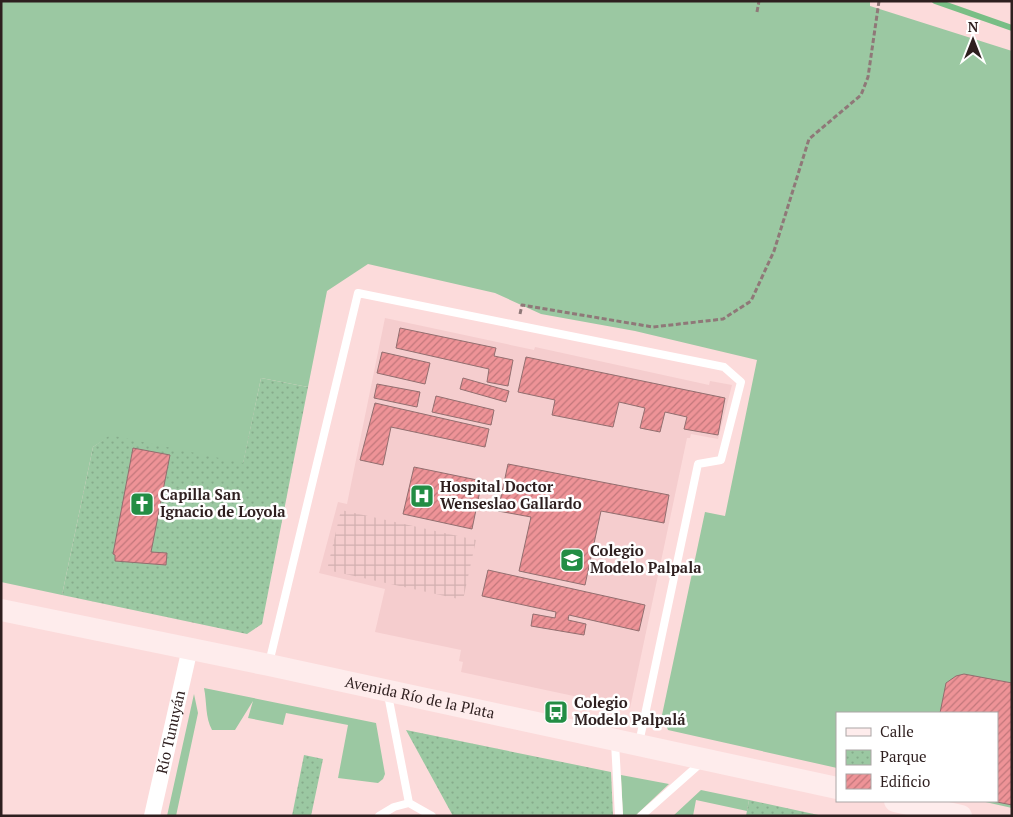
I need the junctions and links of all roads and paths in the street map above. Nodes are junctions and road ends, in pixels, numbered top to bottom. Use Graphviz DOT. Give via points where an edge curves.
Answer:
graph roads {
  1 [pos="759,1"];
  2 [pos="879,1"];
  3 [pos="756,12"];
  4 [pos="516,325"];
  5 [pos="1,610"];
  6 [pos="190,648"];
  7 [pos="269,665"];
  8 [pos="388,691"];
  9 [pos="615,740"];
  10 [pos="638,746"];
  11 [pos="706,759"];
  12 [pos="836,788"];
  13 [pos="899,802"];
  14 [pos="409,803"];
  15 [pos="152,816"];
  16 [pos="379,816"];
  17 [pos="432,816"];
  18 [pos="619,816"];
  19 [pos="642,816"];
  20 [pos="960,816"];
  1 -- 3 [label="path"];
  2 -- 4 [label="path" via="868,76 861,95 809,139 774,250 751,301 724,319 652,327 522,305"];
  4 -- 7 [label="lane" via="358,292"];
  4 -- 10 [label="lane" via="724,367 741,382 721,460 698,464"];
  5 -- 6 [label="main road, Avenida Río de la Plata"];
  6 -- 7 [label="main road, Avenida Río de la Plata"];
  6 -- 15 [label="street, Río Tunuyán"];
  7 -- 8 [label="main road, Avenida Río de la Plata"];
  8 -- 9 [label="main road, Avenida Río de la Plata"];
  8 -- 14 [label="lane"];
  9 -- 10 [label="main road, Avenida Río de la Plata"];
  9 -- 18 [label="lane"];
  10 -- 11 [label="main road, Avenida Río de la Plata"];
  11 -- 12 [label="main road, Avenida Río de la Plata"];
  11 -- 19 [label="lane"];
  13 -- 20 [label="main road"];
  14 -- 16 [label="lane"];
  14 -- 17 [label="lane"];
}
